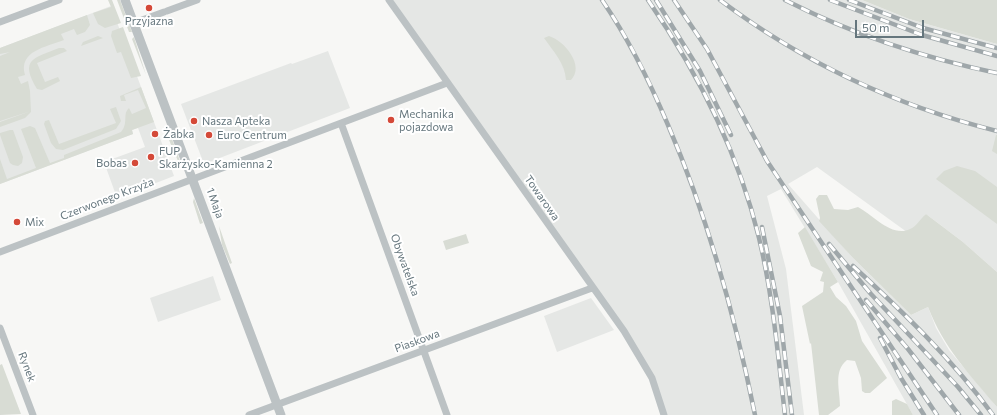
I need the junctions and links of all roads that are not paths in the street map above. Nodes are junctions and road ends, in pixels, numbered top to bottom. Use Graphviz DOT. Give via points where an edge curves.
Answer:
graph roads {
  1 [pos="59,0"];
  2 [pos="125,0"];
  3 [pos="197,0"];
  4 [pos="389,0"];
  5 [pos="0,22"];
  6 [pos="134,23"];
  7 [pos="447,83"];
  8 [pos="341,123"];
  9 [pos="193,179"];
  10 [pos="0,252"];
  11 [pos="592,288"];
  12 [pos="0,328"];
  13 [pos="424,350"];
  14 [pos="277,405"];
  15 [pos="33,415"];
  16 [pos="249,415"];
  17 [pos="280,415"];
  18 [pos="447,415"];
  19 [pos="664,415"];
  1 -- 5 [label="street"];
  2 -- 6 [label="street, 1 Maja"];
  3 -- 6 [label="street"];
  4 -- 7 [label="street, Towarowa"];
  6 -- 9 [label="street, 1 Maja"];
  7 -- 8 [label="street, Czerwonego Krzyża"];
  7 -- 11 [label="street, Towarowa"];
  8 -- 9 [label="street, Czerwonego Krzyża"];
  8 -- 13 [label="street, Obywatelska"];
  9 -- 10 [label="street, Czerwonego Krzyża"];
  9 -- 14 [label="street, 1 Maja"];
  11 -- 13 [label="street, Piaskowa"];
  11 -- 19 [label="street, Towarowa" via="646,366"];
  12 -- 15 [label="street, Rynek"];
  13 -- 14 [label="street, Piaskowa"];
  13 -- 18 [label="street, Obywatelska"];
  14 -- 16 [label="street, Piaskowa"];
  14 -- 17 [label="street, 1 Maja"];
}
